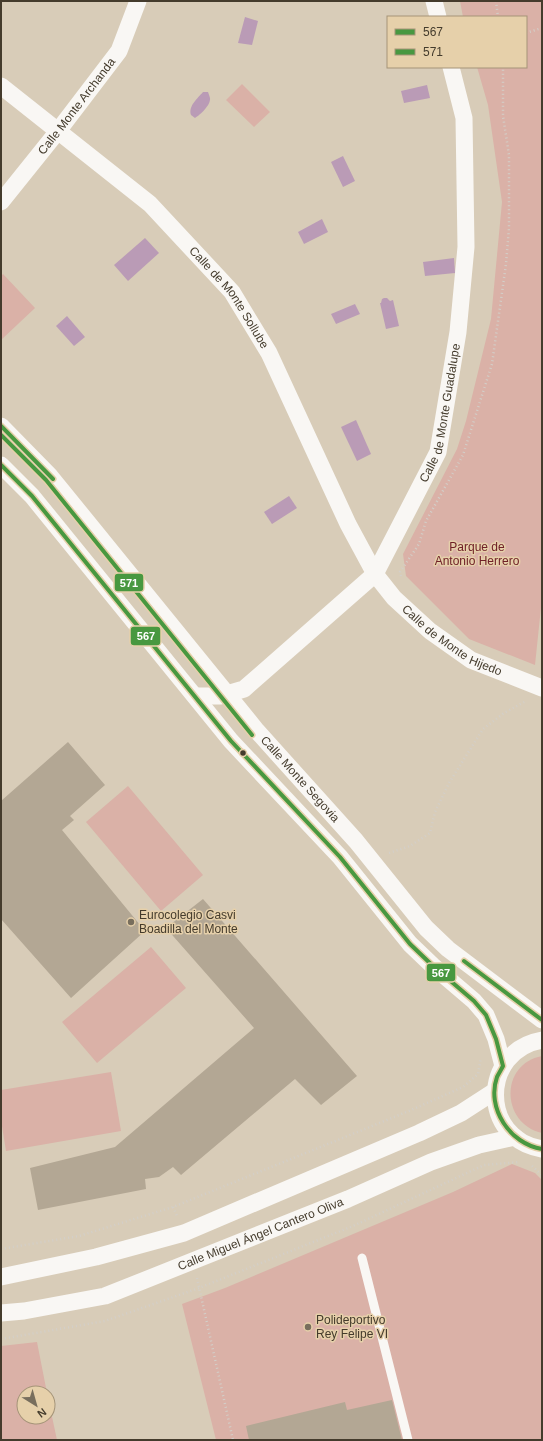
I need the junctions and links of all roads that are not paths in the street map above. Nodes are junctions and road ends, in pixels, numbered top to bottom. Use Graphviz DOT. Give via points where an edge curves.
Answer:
graph roads {
  1 [pos="138,1"];
  2 [pos="434,1"];
  3 [pos="438,16"];
  4 [pos="451,68"];
  5 [pos="1,86"];
  6 [pos="58,131"];
  7 [pos="1,202"];
  8 [pos="1,426"];
  9 [pos="1,465"];
  10 [pos="374,574"];
  11 [pos="536,694"];
  12 [pos="195,696"];
  13 [pos="237,696"];
  14 [pos="231,741"];
  15 [pos="542,1020"];
  16 [pos="542,1040"];
  17 [pos="503,1066"];
  18 [pos="495,1092"];
  19 [pos="515,1137"];
  20 [pos="542,1149"];
  21 [pos="362,1258"];
  22 [pos="1,1277"];
  23 [pos="1,1313"];
  24 [pos="408,1440"];
  1 -- 6 [label="street, Calle Monte Archanda" via="119,51"];
  2 -- 3 [label="street"];
  4 -- 10 [label="street, Calle de Monte Guadalupe" via="464,118 466,247 458,332 438,452"];
  5 -- 6 [label="street, Calle de Monte Sollube"];
  6 -- 7 [label="street, Calle Monte Archanda"];
  6 -- 10 [label="street, Calle de Monte Sollube" via="150,204 232,292 269,353 348,524"];
  8 -- 13 [label="street, Calle Monte Segovia" via="50,476"];
  9 -- 12 [label="street, Calle Monte Segovia" via="32,496"];
  10 -- 11 [label="street, Calle de Monte Hijedo" via="394,598 430,631 471,660"];
  10 -- 13 [label="street, Calle de Monte Guadalupe"];
  12 -- 13 [label="street"];
  12 -- 14 [label="street, Calle Monte Segovia"];
  13 -- 14 [label="street"];
  13 -- 15 [label="street, Calle Monte Segovia" via="258,731 356,841 426,928 448,949"];
  14 -- 17 [label="street, Calle Monte Segovia" via="340,857 410,944 474,1001 486,1015"];
  16 -- 17 [label="street" via="522,1047 511,1055"];
  17 -- 18 [label="street" via="497,1078"];
  18 -- 19 [label="street" via="499,1116"];
  18 -- 22 [label="street" via="419,1134 184,1233 96,1257"];
  19 -- 20 [label="street"];
  19 -- 23 [label="street, Calle Miguel Ángel Cantero Oliva" via="479,1145 431,1162 348,1200 105,1296"];
  21 -- 24 [label="lane"];
}
